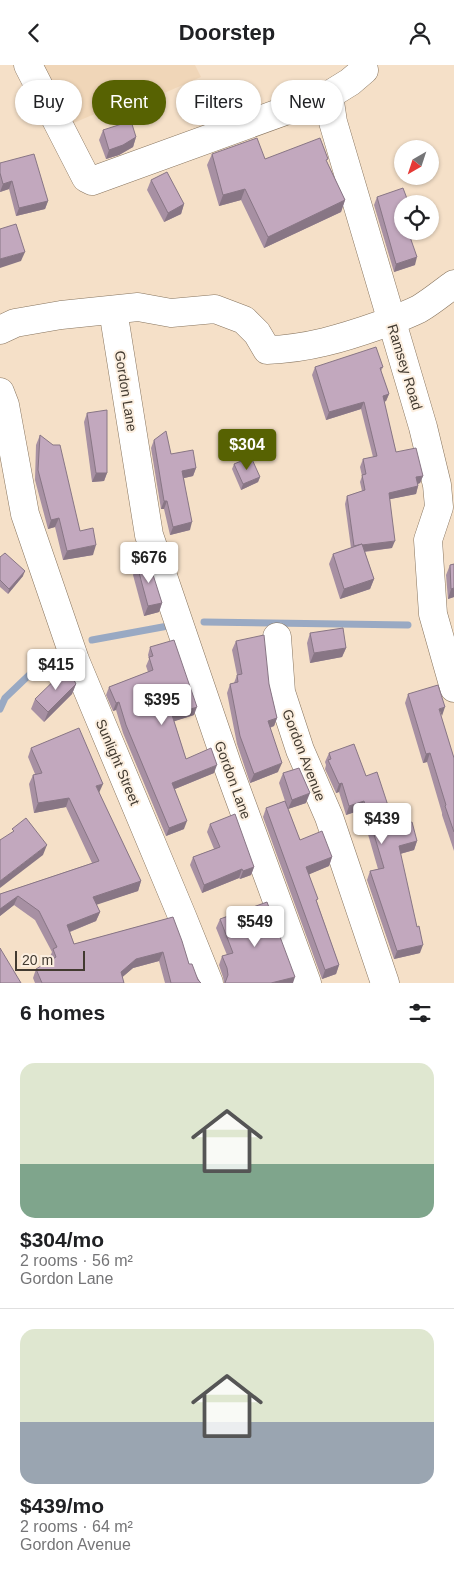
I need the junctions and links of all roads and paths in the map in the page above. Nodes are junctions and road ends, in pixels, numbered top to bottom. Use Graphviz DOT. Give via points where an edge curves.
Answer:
graph roads {
  1 [pos="28,65"];
  2 [pos="363,65"];
  3 [pos="343,86"];
  4 [pos="271,116"];
  5 [pos="333,125"];
  6 [pos="454,284"];
  7 [pos="113,310"];
  8 [pos="391,320"];
  9 [pos="0,330"];
  10 [pos="0,392"];
  11 [pos="277,637"];
  12 [pos="454,688"];
  13 [pos="209,983"];
  14 [pos="307,983"];
  15 [pos="385,983"];
  1 -- 4 [label="street" via="86,178 92,181"];
  2 -- 3 [label="street" via="364,71"];
  5 -- 8 [label="street, Ramsey Road"];
  6 -- 8 [label="street" via="419,309"];
  7 -- 8 [label="street" via="138,307 171,313 215,309 244,320 267,350 307,347"];
  7 -- 9 [label="street" via="15,323"];
  7 -- 14 [label="street, Gordon Lane" via="149,535 228,767"];
  8 -- 12 [label="street, Ramsey Road" via="437,485 439,507 428,541 434,614"];
  10 -- 13 [label="street, Sunlight Street" via="25,514 75,660"];
  11 -- 15 [label="street, Gordon Avenue" via="281,692 300,750 329,817"];
}
